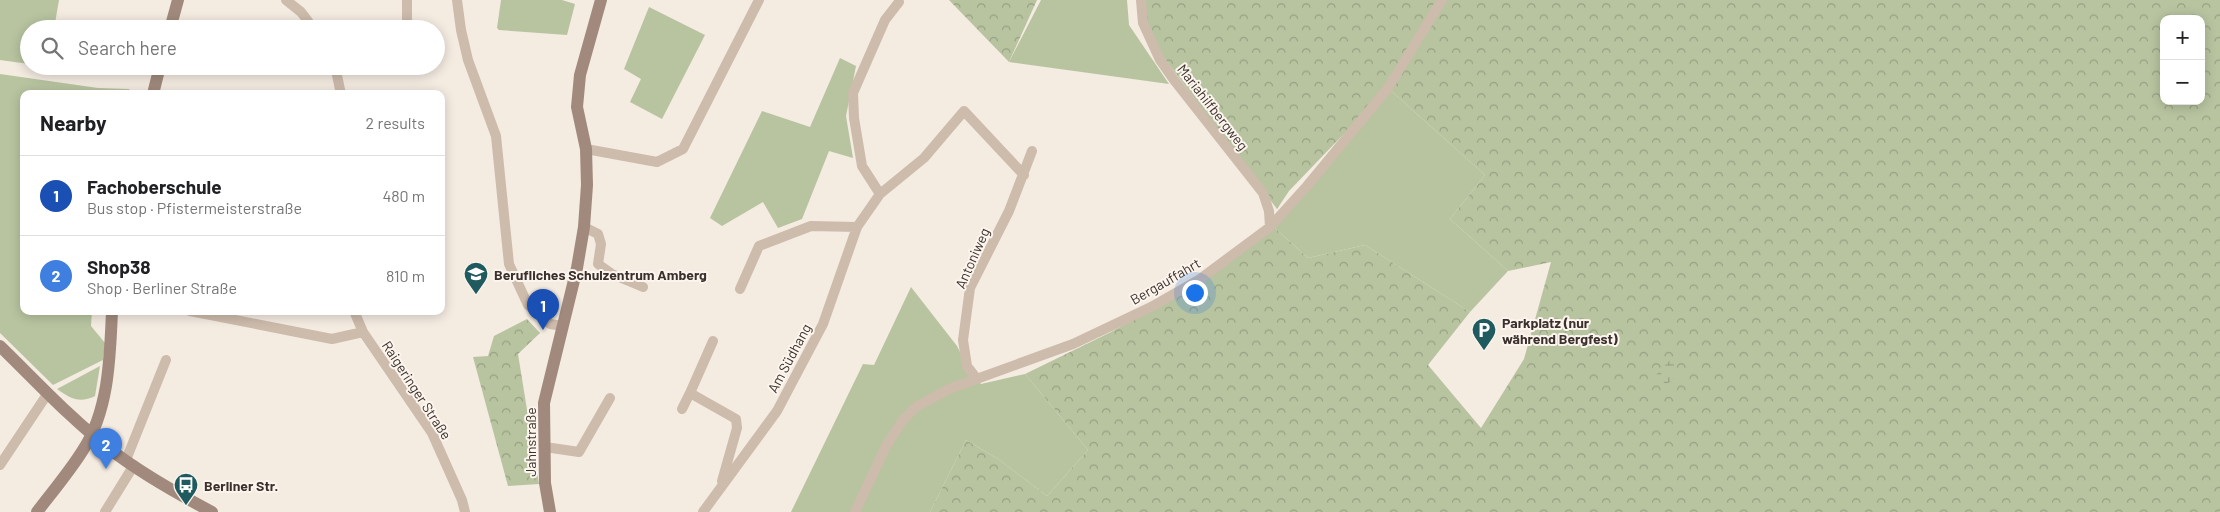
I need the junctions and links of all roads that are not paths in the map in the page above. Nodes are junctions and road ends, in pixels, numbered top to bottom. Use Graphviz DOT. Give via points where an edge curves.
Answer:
graph roads {
  1 [pos="178,0"];
  2 [pos="286,0"];
  3 [pos="407,0"];
  4 [pos="458,0"];
  5 [pos="601,0"];
  6 [pos="759,0"];
  7 [pos="1141,0"];
  8 [pos="1442,0"];
  9 [pos="899,2"];
  10 [pos="172,20"];
  11 [pos="307,20"];
  12 [pos="407,20"];
  13 [pos="158,75"];
  14 [pos="337,75"];
  15 [pos="154,90"];
  16 [pos="340,90"];
  17 [pos="586,149"];
  18 [pos="1032,151"];
  19 [pos="1024,175"];
  20 [pos="880,194"];
  21 [pos="584,227"];
  22 [pos="857,227"];
  23 [pos="1270,227"];
  24 [pos="643,287"];
  25 [pos="740,289"];
  26 [pos="112,315"];
  27 [pos="211,315"];
  28 [pos="356,315"];
  29 [pos="562,326"];
  30 [pos="363,332"];
  31 [pos="713,341"];
  32 [pos="0,346"];
  33 [pos="166,360"];
  34 [pos="977,379"];
  35 [pos="48,393"];
  36 [pos="690,394"];
  37 [pos="610,398"];
  38 [pos="682,409"];
  39 [pos="92,433"];
  40 [pos="545,447"];
  41 [pos="130,463"];
  42 [pos="0,465"];
  43 [pos="720,490"];
  44 [pos="37,512"];
  45 [pos="105,512"];
  46 [pos="212,512"];
  47 [pos="465,512"];
  48 [pos="550,512"];
  49 [pos="703,512"];
  50 [pos="855,512"];
  1 -- 10 [label="street"];
  2 -- 11 [label="street"];
  3 -- 12 [label="street"];
  4 -- 29 [label="street" via="468,60 496,136 509,264 528,305 550,324"];
  5 -- 17 [label="street, Jahnstraße" via="580,74 577,107"];
  6 -- 17 [label="street" via="683,149 657,162"];
  7 -- 23 [label="street, Mariahilfbergweg" via="1143,23 1160,60 1263,193"];
  8 -- 23 [label="street, Bergauffahrt" via="1388,88"];
  9 -- 20 [label="street" via="885,20 853,93 862,166"];
  13 -- 15 [label="street"];
  14 -- 16 [label="street"];
  17 -- 21 [label="street, Jahnstraße"];
  18 -- 19 [label="street, Antoniweg"];
  19 -- 20 [label="street, Am Südhang" via="964,111 924,158"];
  19 -- 34 [label="street, Antoniweg" via="970,288 963,340 967,366"];
  20 -- 22 [label="street, Am Südhang"];
  21 -- 24 [label="street" via="598,234 601,244 598,264 612,274"];
  21 -- 29 [label="street, Jahnstraße"];
  22 -- 25 [label="street" via="811,226 759,246"];
  22 -- 43 [label="street, Am Südhang" via="824,324 777,412"];
  23 -- 34 [label="street, Bergauffahrt" via="1200,279 1152,307 1074,344"];
  26 -- 39 [label="street" via="107,376"];
  27 -- 30 [label="street" via="332,338"];
  28 -- 30 [label="street, Raigeringer Straße"];
  29 -- 40 [label="street, Jahnstraße" via="544,403"];
  30 -- 47 [label="street, Raigeringer Straße" via="432,433"];
  31 -- 36 [label="street"];
  32 -- 35 [label="street"];
  33 -- 41 [label="street"];
  34 -- 50 [label="street, Bergauffahrt" via="933,396 903,420 886,446"];
  35 -- 39 [label="street"];
  35 -- 42 [label="street"];
  36 -- 38 [label="street"];
  36 -- 43 [label="street, Am Südhang" via="736,419 737,428"];
  37 -- 40 [label="street" via="579,452"];
  39 -- 41 [label="street"];
  39 -- 44 [label="street" via="84,449"];
  40 -- 48 [label="street, Jahnstraße" via="545,483"];
  41 -- 45 [label="street"];
  41 -- 46 [label="street"];
  43 -- 49 [label="street, Am Südhang"];
}
